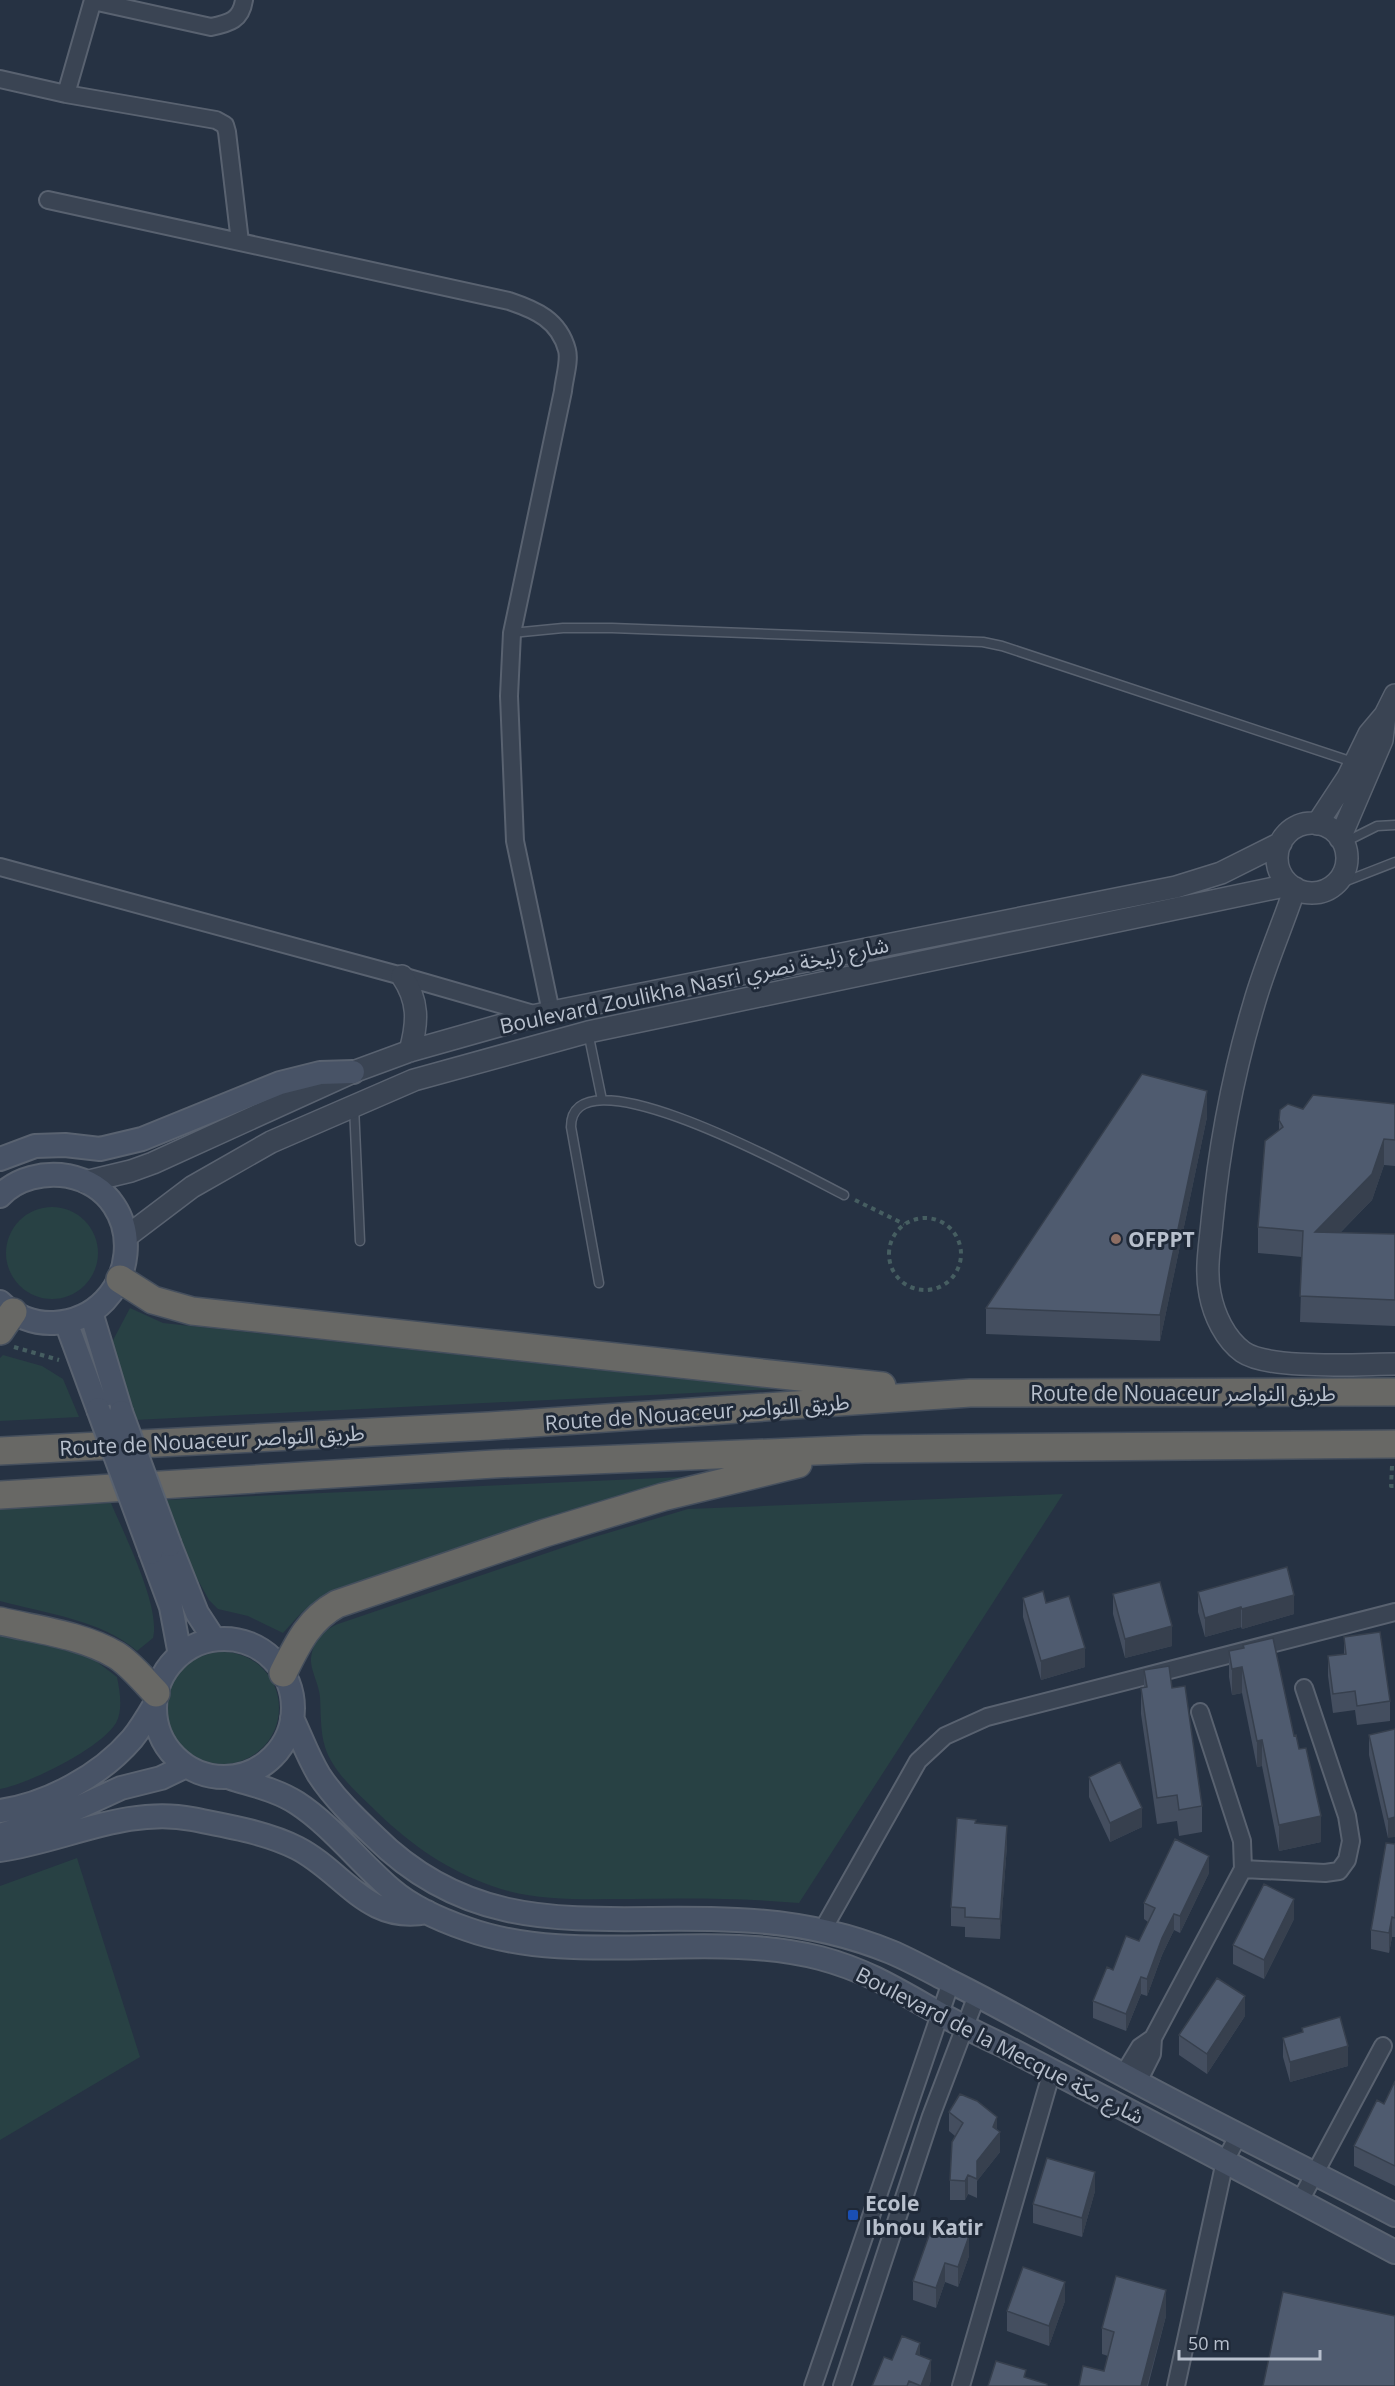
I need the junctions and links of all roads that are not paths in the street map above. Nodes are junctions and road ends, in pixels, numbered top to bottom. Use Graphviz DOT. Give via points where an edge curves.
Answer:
graph roads {
  1 [pos="244,0"];
  2 [pos="93,1"];
  3 [pos="0,78"];
  4 [pos="66,94"];
  5 [pos="48,200"];
  6 [pos="240,242"];
  7 [pos="512,633"];
  8 [pos="1395,695"];
  9 [pos="1385,715"];
  10 [pos="1355,763"];
  11 [pos="1317,824"];
  12 [pos="1395,825"];
  13 [pos="1342,841"];
  14 [pos="1281,843"];
  15 [pos="1395,862"];
  16 [pos="0,867"];
  17 [pos="1292,886"];
  18 [pos="1327,889"];
  19 [pos="1280,936"];
  20 [pos="402,976"];
  21 [pos="544,1013"];
  22 [pos="588,1032"];
  23 [pos="410,1051"];
  24 [pos="353,1072"];
  25 [pos="602,1100"];
  26 [pos="354,1105"];
  27 [pos="0,1159"];
  28 [pos="85,1182"];
  29 [pos="844,1195"];
  30 [pos="0,1196"];
  31 [pos="126,1237"];
  32 [pos="360,1241"];
  33 [pos="120,1279"];
  34 [pos="599,1284"];
  35 [pos="91,1312"];
  36 [pos="6,1323"];
  37 [pos="66,1323"];
  38 [pos="1395,1364"];
  39 [pos="1395,1392"];
  40 [pos="970,1393"];
  41 [pos="1395,1444"];
  42 [pos="865,1449"];
  43 [pos="0,1451"];
  44 [pos="0,1495"];
  45 [pos="160,1549"];
  46 [pos="1395,1612"];
  47 [pos="0,1621"];
  48 [pos="214,1638"];
  49 [pos="180,1655"];
  50 [pos="283,1673"];
  51 [pos="1304,1688"];
  52 [pos="156,1699"];
  53 [pos="1200,1712"];
  54 [pos="292,1718"];
  55 [pos="186,1766"];
  56 [pos="231,1778"];
  57 [pos="0,1811"];
  58 [pos="0,1835"];
  59 [pos="0,1850"];
  60 [pos="1243,1869"];
  61 [pos="427,1912"];
  62 [pos="822,1931"];
  63 [pos="951,1982"];
  64 [pos="977,1995"];
  65 [pos="939,2013"];
  66 [pos="965,2027"];
  67 [pos="1383,2046"];
  68 [pos="1052,2071"];
  69 [pos="1131,2079"];
  70 [pos="1238,2136"];
  71 [pos="1225,2161"];
  72 [pos="1315,2173"];
  73 [pos="1300,2201"];
  74 [pos="1395,2215"];
  75 [pos="1395,2252"];
  76 [pos="813,2386"];
  77 [pos="842,2386"];
  78 [pos="961,2386"];
  79 [pos="1176,2386"];
  1 -- 2 [label="street" via="240,14 231,23 211,27"];
  2 -- 4 [label="street"];
  3 -- 4 [label="street"];
  4 -- 6 [label="street" via="216,120 225,125"];
  5 -- 6 [label="street"];
  6 -- 7 [label="street" via="509,301 536,310 556,327 567,351 563,392"];
  7 -- 10 [label="lane" via="612,628 983,642"];
  7 -- 21 [label="street" via="509,696 515,840"];
  8 -- 9 [label="street"];
  9 -- 10 [label="street" via="1369,734"];
  9 -- 13 [label="street" via="1382,740"];
  10 -- 11 [label="street"];
  11 -- 13 [label="street" via="1330,829"];
  11 -- 14 [label="street" via="1294,829"];
  12 -- 13 [label="lane" via="1377,826"];
  13 -- 18 [label="street" via="1346,867 1341,879"];
  14 -- 17 [label="street" via="1279,868"];
  14 -- 21 [label="street, Boulevard Zoulikha Nasri شارع زليخة نصري" via="1221,873 1176,887"];
  15 -- 18 [label="lane"];
  16 -- 20 [label="street"];
  17 -- 18 [label="street" via="1308,893"];
  17 -- 19 [label="street"];
  17 -- 22 [label="street, Boulevard Zoulikha Nasri شارع زليخة نصري"];
  18 -- 19 [label="street"];
  19 -- 38 [label="street" via="1254,1003 1228,1113 1213,1210 1208,1265 1210,1294 1227,1337 1244,1353 1283,1364"];
  20 -- 21 [label="street"];
  20 -- 23 [label="street" via="416,1004"];
  21 -- 23 [label="street, Boulevard Zoulikha Nasri شارع زليخة نصري"];
  22 -- 25 [label="lane"];
  22 -- 26 [label="street, Boulevard Zoulikha Nasri شارع زليخة نصري" via="414,1080"];
  23 -- 24 [label="street, Boulevard Zoulikha Nasri شارع زليخة نصري"];
  24 -- 27 [label="main road" via="320,1073 279,1083 120,1145 100,1149 35,1146"];
  24 -- 28 [label="street, Boulevard Zoulikha Nasri شارع زليخة نصري" via="153,1163"];
  25 -- 29 [label="lane" via="686,1119"];
  25 -- 34 [label="lane" via="584,1103 571,1120"];
  26 -- 31 [label="street, Boulevard Zoulikha Nasri شارع زليخة نصري" via="231,1163"];
  26 -- 32 [label="lane"];
  28 -- 30 [label="main road" via="57,1174 42,1175 15,1184"];
  28 -- 31 [label="main road" via="112,1204"];
  31 -- 33 [label="main road"];
  33 -- 35 [label="main road" via="108,1298"];
  33 -- 40 [label="highway" via="153,1300 192,1311"];
  35 -- 37 [label="main road"];
  35 -- 45 [label="main road, bridge"];
  36 -- 37 [label="main road"];
  37 -- 45 [label="main road, bridge" via="98,1409"];
  39 -- 40 [label="highway, Route de Nouaceur طريق النواصر"];
  40 -- 43 [label="highway, Route de Nouaceur طريق النواصر" via="489,1426"];
  41 -- 42 [label="highway, Route de Nouaceur طريق النواصر"];
  42 -- 44 [label="highway, Route de Nouaceur طريق النواصر" via="494,1464"];
  42 -- 50 [label="highway" via="663,1497 337,1604 309,1626"];
  45 -- 48 [label="main road"];
  45 -- 49 [label="main road"];
  46 -- 62 [label="street" via="987,1717 945,1736 918,1761"];
  47 -- 52 [label="highway" via="103,1649 117,1656"];
  48 -- 49 [label="main road"];
  48 -- 50 [label="main road" via="251,1645 269,1656"];
  49 -- 52 [label="main road" via="166,1670"];
  50 -- 54 [label="main road" via="292,1694"];
  51 -- 60 [label="street" via="1347,1816 1351,1841 1347,1860 1339,1871 1325,1873"];
  52 -- 55 [label="main road" via="163,1742"];
  52 -- 57 [label="main road" via="131,1740 105,1764 52,1796"];
  53 -- 60 [label="street" via="1242,1841"];
  54 -- 56 [label="main road" via="284,1743 267,1763"];
  54 -- 62 [label="main road, Boulevard de la Mecque شارع مكة" via="314,1766 333,1795 393,1856 456,1895 533,1916 736,1920"];
  55 -- 56 [label="main road" via="204,1775"];
  55 -- 58 [label="main road" via="161,1778 121,1788 60,1816"];
  56 -- 61 [label="main road, Boulevard de la Mecque شارع مكة" via="296,1802 394,1892"];
  59 -- 61 [label="main road" via="135,1818 190,1819 258,1834 296,1848 384,1910 405,1914"];
  60 -- 69 [label="street" via="1153,2038 1152,2054"];
  61 -- 65 [label="main road, Boulevard de la Mecque شارع مكة" via="465,1929 539,1945 738,1947 818,1957 881,1980"];
  62 -- 63 [label="main road, Boulevard de la Mecque شارع مكة" via="893,1953"];
  63 -- 64 [label="main road, Boulevard de la Mecque شارع مكة"];
  63 -- 65 [label="street"];
  64 -- 66 [label="street"];
  64 -- 69 [label="main road, Boulevard de la Mecque شارع مكة"];
  65 -- 66 [label="main road, Boulevard de la Mecque شارع مكة"];
  65 -- 76 [label="street"];
  66 -- 68 [label="main road, Boulevard de la Mecque شارع مكة"];
  66 -- 77 [label="street" via="931,2116"];
  67 -- 72 [label="street"];
  68 -- 71 [label="main road, Boulevard de la Mecque شارع مكة"];
  68 -- 78 [label="street"];
  69 -- 70 [label="main road, Boulevard de la Mecque شارع مكة"];
  70 -- 71 [label="street"];
  70 -- 72 [label="main road, Boulevard de la Mecque شارع مكة"];
  71 -- 73 [label="main road, Boulevard de la Mecque شارع مكة"];
  71 -- 79 [label="street"];
  72 -- 73 [label="street"];
  72 -- 74 [label="main road, Boulevard de la Mecque شارع مكة"];
  73 -- 75 [label="main road, Boulevard de la Mecque شارع مكة"];
}
